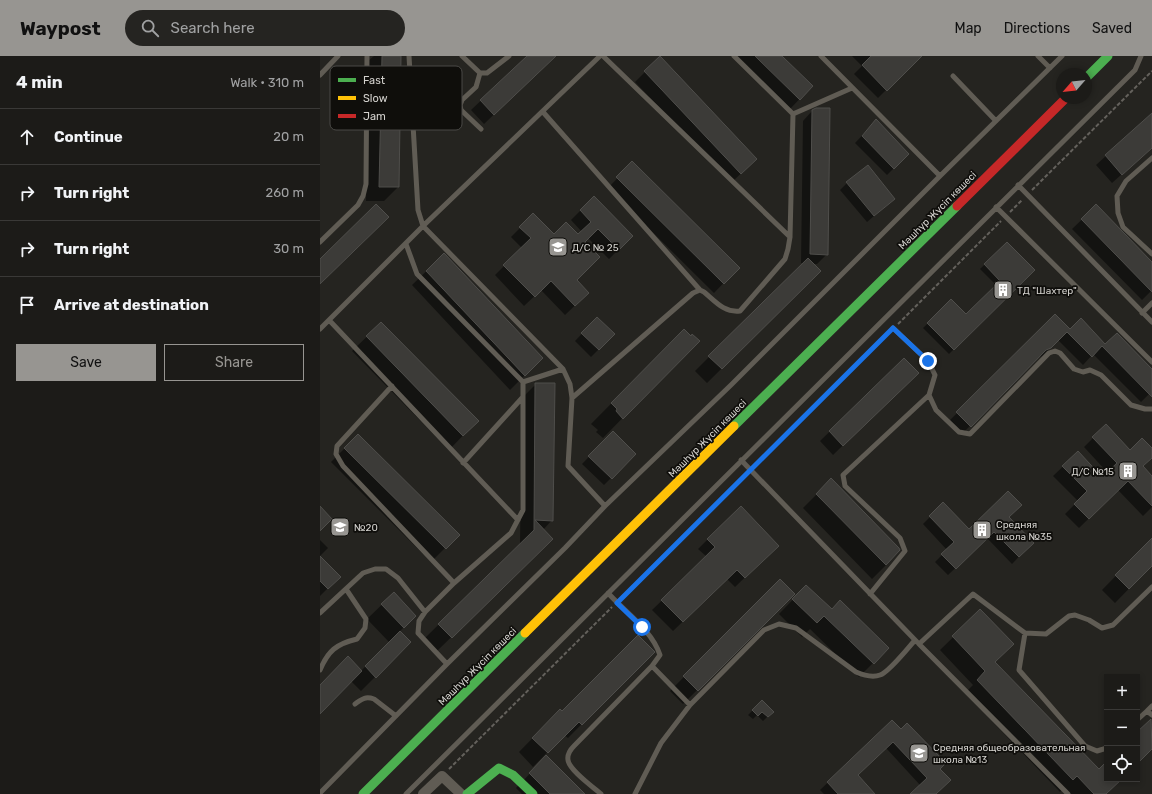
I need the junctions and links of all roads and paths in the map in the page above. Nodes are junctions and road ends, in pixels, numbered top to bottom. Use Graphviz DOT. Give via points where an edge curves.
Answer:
graph roads {
  1 [pos="338,56"];
  2 [pos="367,56"];
  3 [pos="409,56"];
  4 [pos="462,56"];
  5 [pos="509,56"];
  6 [pos="600,56"];
  7 [pos="603,56"];
  8 [pos="734,56"];
  9 [pos="821,56"];
  10 [pos="1038,56"];
  11 [pos="1062,56"];
  12 [pos="1108,56"];
  13 [pos="1141,56"];
  14 [pos="367,66"];
  15 [pos="410,66"];
  16 [pos="1050,68"];
  17 [pos="1152,71"];
  18 [pos="1092,72"];
  19 [pos="480,73"];
  20 [pos="320,75"];
  21 [pos="952,76"];
  22 [pos="852,88"];
  23 [pos="462,100"];
  24 [pos="1060,104"];
  25 [pos="462,111"];
  26 [pos="543,112"];
  27 [pos="792,114"];
  28 [pos="996,121"];
  29 [pos="481,129"];
  30 [pos="366,130"];
  31 [pos="413,130"];
  32 [pos="1152,158"];
  33 [pos="940,176"];
  34 [pos="1018,185"];
  35 [pos="1028,194"];
  36 [pos="996,207"];
  37 [pos="1006,217"];
  38 [pos="423,226"];
  39 [pos="790,237"];
  40 [pos="320,242"];
  41 [pos="406,244"];
  42 [pos="1152,254"];
  43 [pos="700,290"];
  44 [pos="1152,303"];
  45 [pos="1142,313"];
  46 [pos="329,320"];
  47 [pos="1152,322"];
  48 [pos="893,328"];
  49 [pos="320,329"];
  50 [pos="1152,362"];
  51 [pos="563,369"];
  52 [pos="523,382"];
  53 [pos="392,386"];
  54 [pos="929,395"];
  55 [pos="522,398"];
  56 [pos="572,398"];
  57 [pos="1152,409"];
  58 [pos="742,460"];
  59 [pos="463,462"];
  60 [pos="751,470"];
  61 [pos="605,506"];
  62 [pos="518,520"];
  63 [pos="454,583"];
  64 [pos="1152,587"];
  65 [pos="346,589"];
  66 [pos="608,593"];
  67 [pos="870,594"];
  68 [pos="617,603"];
  69 [pos="425,612"];
  70 [pos="320,613"];
  71 [pos="1025,633"];
  72 [pos="917,642"];
  73 [pos="447,664"];
  74 [pos="652,666"];
  75 [pos="320,670"];
  76 [pos="355,704"];
  77 [pos="690,705"];
  78 [pos="1152,706"];
  79 [pos="1147,711"];
  80 [pos="1152,715"];
  81 [pos="396,716"];
  82 [pos="1140,717"];
  83 [pos="1104,749"];
  84 [pos="442,776"];
  85 [pos="320,793"];
  86 [pos="364,794"];
  87 [pos="406,794"];
  88 [pos="423,794"];
  89 [pos="460,794"];
  90 [pos="467,794"];
  91 [pos="533,794"];
  92 [pos="601,794"];
  93 [pos="635,794"];
  94 [pos="1068,794"];
  1 -- 20 [label="lane"];
  2 -- 14 [label="lane"];
  3 -- 15 [label="lane"];
  4 -- 19 [label="lane"];
  5 -- 19 [label="lane" via="487,73"];
  6 -- 26 [label="lane"];
  7 -- 39 [label="lane"];
  8 -- 27 [label="lane"];
  9 -- 22 [label="lane"];
  10 -- 16 [label="lane"];
  11 -- 16 [label="lane"];
  12 -- 18 [label="main road"];
  13 -- 34 [label="lane" via="1135,70"];
  16 -- 28 [label="lane"];
  17 -- 35 [label="path"];
  19 -- 23 [label="lane" via="476,88"];
  21 -- 28 [label="lane"];
  22 -- 27 [label="lane"];
  22 -- 33 [label="lane"];
  24 -- 86 [label="main road, Мәшһүр Жүсіп көшесі"];
  25 -- 29 [label="lane"];
  26 -- 38 [label="lane"];
  26 -- 43 [label="lane"];
  27 -- 39 [label="lane"];
  28 -- 33 [label="lane"];
  30 -- 40 [label="lane" via="366,184 363,196 358,205"];
  31 -- 38 [label="lane" via="418,210"];
  32 -- 42 [label="lane" via="1126,181 1117,196 1118,213 1123,227"];
  33 -- 61 [label="lane" via="731,385"];
  34 -- 35 [label="lane"];
  34 -- 36 [label="lane"];
  35 -- 37 [label="path"];
  35 -- 45 [label="lane"];
  36 -- 37 [label="lane"];
  36 -- 58 [label="lane"];
  37 -- 48 [label="path"];
  37 -- 50 [label="lane"];
  38 -- 41 [label="lane"];
  38 -- 51 [label="lane"];
  39 -- 43 [label="lane" via="785,259 740,311 725,309"];
  41 -- 46 [label="lane"];
  41 -- 52 [label="lane" via="417,274"];
  43 -- 56 [label="lane" via="693,293"];
  44 -- 45 [label="lane"];
  45 -- 47 [label="lane"];
  46 -- 49 [label="lane"];
  46 -- 53 [label="lane"];
  48 -- 54 [label="lane" via="928,361 935,375"];
  48 -- 60 [label="path"];
  51 -- 52 [label="lane"];
  51 -- 56 [label="lane" via="570,384"];
  52 -- 55 [label="lane"];
  53 -- 59 [label="lane"];
  53 -- 63 [label="lane" via="337,446 336,454 343,466"];
  54 -- 57 [label="lane" via="936,410 959,432 970,434 1049,353 1055,351 1074,369 1083,372 1090,370 1101,375 1130,405"];
  54 -- 67 [label="lane" via="843,475 845,486 900,538 905,550"];
  55 -- 59 [label="lane"];
  55 -- 62 [label="lane" via="523,510"];
  56 -- 61 [label="lane" via="568,466"];
  58 -- 60 [label="lane"];
  58 -- 66 [label="lane"];
  59 -- 62 [label="lane"];
  60 -- 67 [label="lane"];
  60 -- 68 [label="path"];
  61 -- 73 [label="lane"];
  62 -- 63 [label="lane" via="511,533"];
  63 -- 69 [label="lane"];
  64 -- 71 [label="lane" via="1113,625 1102,628 1075,615 1069,616 1046,634"];
  65 -- 69 [label="lane" via="363,574 375,569 386,569 398,578"];
  65 -- 70 [label="lane"];
  65 -- 75 [label="lane" via="366,619 365,628 357,639 333,649"];
  66 -- 68 [label="lane"];
  66 -- 87 [label="lane"];
  67 -- 72 [label="lane"];
  68 -- 74 [label="lane" via="657,645 660,655"];
  68 -- 84 [label="path"];
  69 -- 73 [label="lane" via="419,621 418,633"];
  71 -- 72 [label="lane" via="973,594"];
  71 -- 83 [label="lane" via="1019,670 1086,746 1097,751"];
  72 -- 77 [label="lane" via="880,676 866,676 856,672 796,628 779,624 764,630"];
  72 -- 94 [label="lane"];
  73 -- 81 [label="lane"];
  74 -- 77 [label="lane"];
  74 -- 92 [label="lane" via="568,753 570,767"];
  76 -- 81 [label="lane" via="369,697"];
  77 -- 93 [label="lane" via="661,743"];
  78 -- 79 [label="lane"];
  79 -- 80 [label="lane"];
  79 -- 82 [label="lane"];
  81 -- 85 [label="lane"];
  84 -- 88 [label="street"];
  84 -- 89 [label="street"];
  90 -- 91 [label="main road" via="499,768 513,775"];
}
